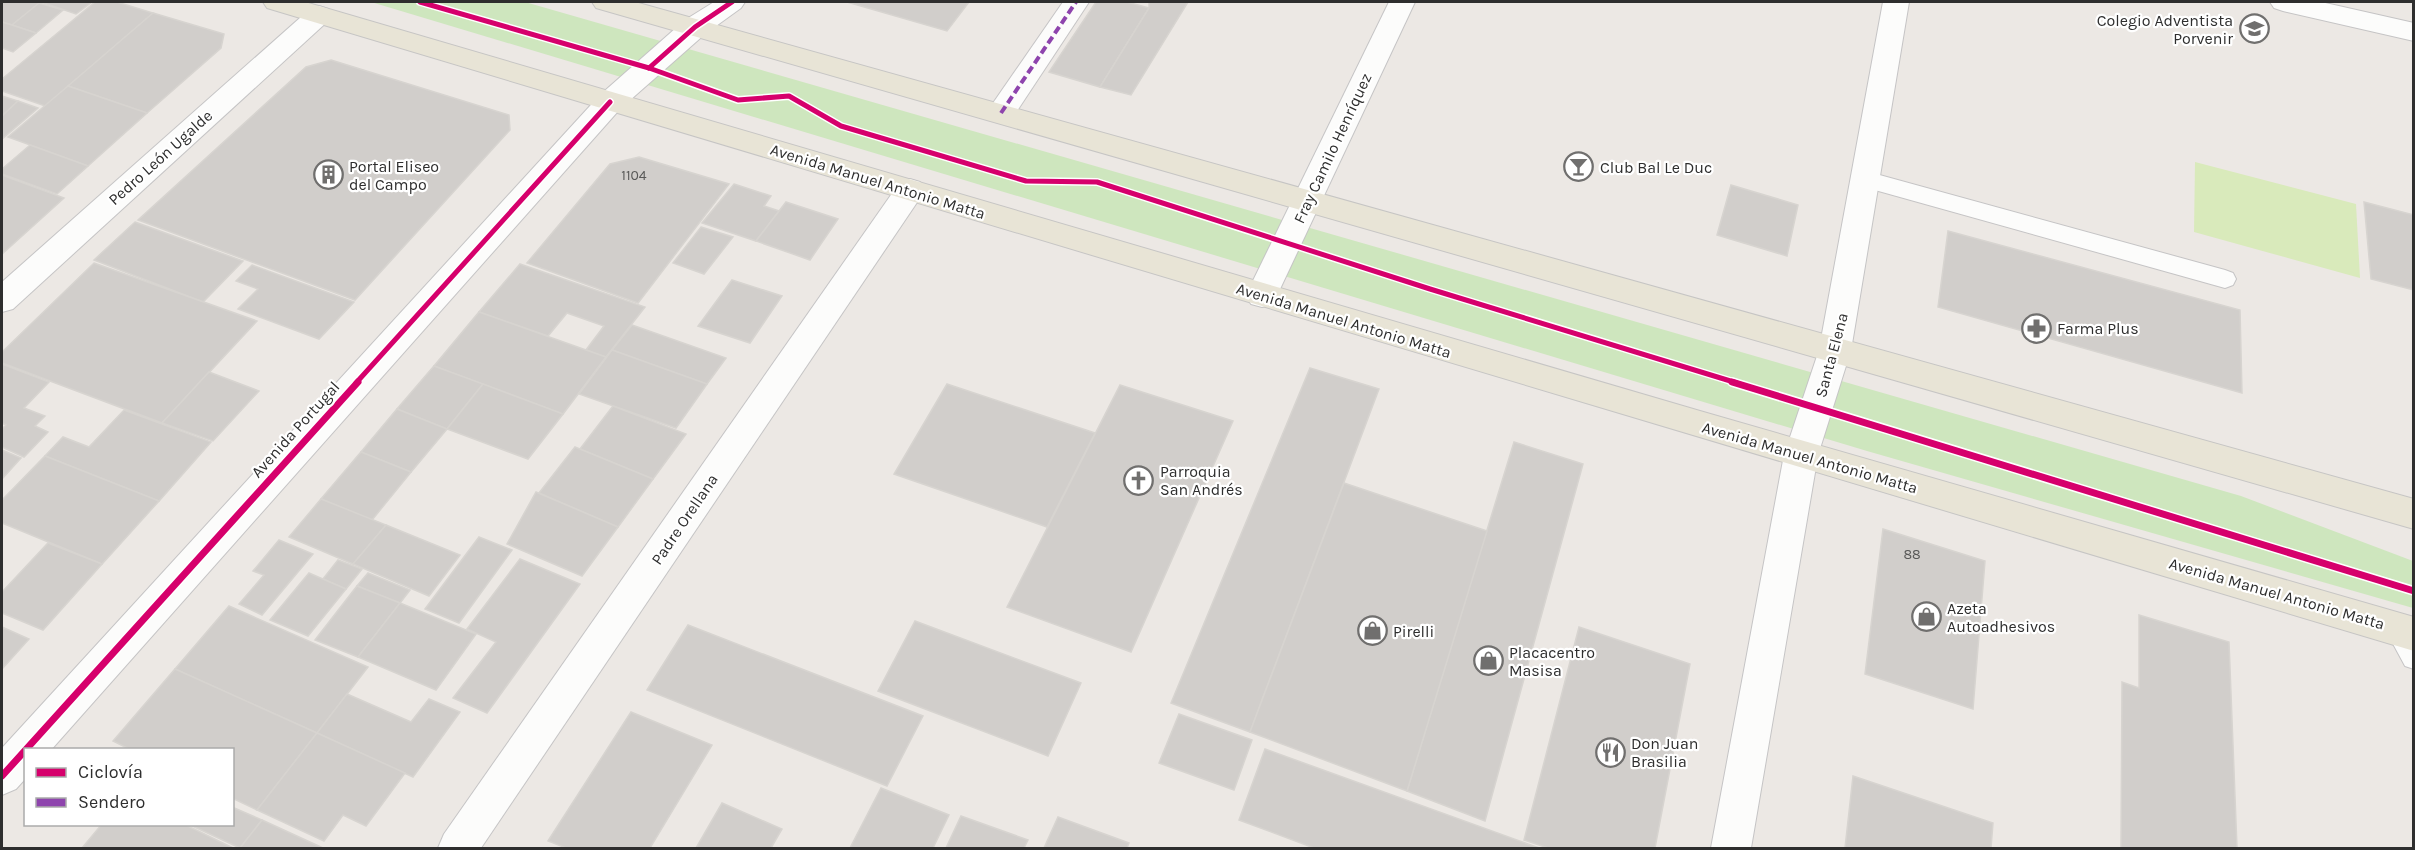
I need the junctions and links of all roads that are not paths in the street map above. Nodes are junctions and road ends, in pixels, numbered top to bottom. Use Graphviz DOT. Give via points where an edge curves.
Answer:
graph roads {
  1 [pos="276,2"];
  2 [pos="605,2"];
  3 [pos="732,2"];
  4 [pos="1076,2"];
  5 [pos="1402,2"];
  6 [pos="1896,2"];
  7 [pos="2283,2"];
  8 [pos="319,15"];
  9 [pos="695,27"];
  10 [pos="2414,32"];
  11 [pos="610,102"];
  12 [pos="1001,113"];
  13 [pos="1865,179"];
  14 [pos="910,190"];
  15 [pos="1307,200"];
  16 [pos="2225,279"];
  17 [pos="1262,295"];
  18 [pos="2,300"];
  19 [pos="1835,350"];
  20 [pos="1801,455"];
  21 [pos="2414,514"];
  22 [pos="2408,640"];
  23 [pos="27,748"];
  24 [pos="24,752"];
  25 [pos="2,776"];
  26 [pos="458,849"];
  27 [pos="1731,849"];
  1 -- 8 [label="main road, Avenida Manuel Antonio Matta"];
  2 -- 9 [label="main road"];
  3 -- 9 [label="street, Avenida Portugal"];
  4 -- 12 [label="street"];
  5 -- 15 [label="street, Fray Camilo Henríquez"];
  6 -- 13 [label="street, Santa Elena"];
  7 -- 10 [label="street"];
  8 -- 11 [label="main road, Avenida Manuel Antonio Matta"];
  8 -- 18 [label="street, Pedro León Ugalde"];
  9 -- 11 [label="street, Avenida Portugal"];
  9 -- 12 [label="main road"];
  11 -- 14 [label="main road, Avenida Manuel Antonio Matta"];
  11 -- 23 [label="street, Avenida Portugal"];
  12 -- 15 [label="main road"];
  13 -- 16 [label="lane"];
  13 -- 19 [label="street, Santa Elena"];
  14 -- 17 [label="main road, Avenida Manuel Antonio Matta"];
  14 -- 26 [label="street, Padre Orellana"];
  15 -- 17 [label="street, Fray Camilo Henríquez"];
  15 -- 19 [label="main road"];
  17 -- 20 [label="main road, Avenida Manuel Antonio Matta"];
  19 -- 20 [label="street, Santa Elena"];
  19 -- 21 [label="main road"];
  20 -- 22 [label="main road, Avenida Manuel Antonio Matta"];
  20 -- 27 [label="street, Santa Elena"];
  24 -- 25 [label="street, Avenida Portugal"];
}
